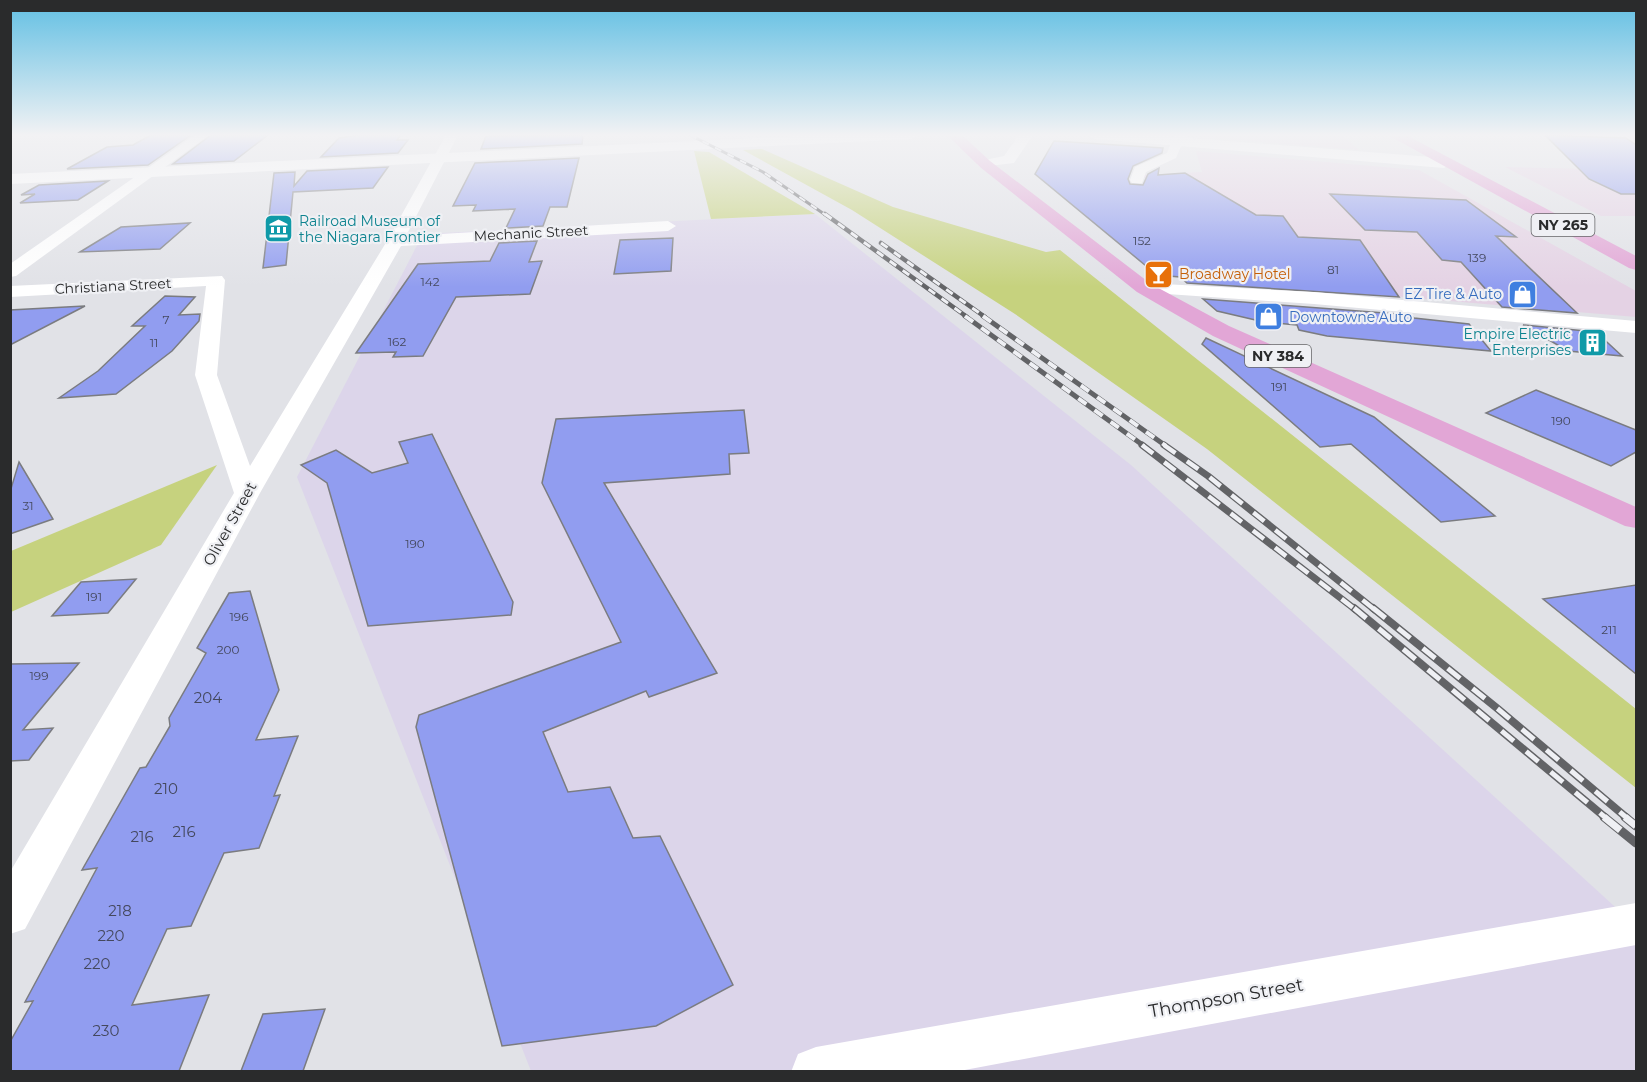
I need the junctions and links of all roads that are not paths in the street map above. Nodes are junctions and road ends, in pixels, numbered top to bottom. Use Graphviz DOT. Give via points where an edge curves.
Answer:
graph roads {
  1 [pos="134,185"];
  2 [pos="425,185"];
  3 [pos="1013,185"];
  4 [pos="1487,185"];
  5 [pos="668,226"];
  6 [pos="395,241"];
  7 [pos="1636,264"];
  8 [pos="10,272"];
  9 [pos="1144,288"];
  10 [pos="10,292"];
  11 [pos="1636,327"];
  12 [pos="247,492"];
  13 [pos="1636,519"];
  14 [pos="10,915"];
  15 [pos="1636,924"];
  16 [pos="816,1071"];
  1 -- 8 [label="street"];
  2 -- 6 [label="street, Oliver Street"];
  3 -- 9 [label="main road, NY 384"];
  4 -- 7 [label="main road, NY 265"];
  5 -- 6 [label="street, Mechanic Street"];
  6 -- 12 [label="street, Oliver Street"];
  9 -- 11 [label="street" via="1314,298"];
  9 -- 13 [label="main road, NY 384" via="1221,331"];
  10 -- 12 [label="street, Christiana Street" via="216,280 206,375"];
  12 -- 14 [label="street, Oliver Street"];
  15 -- 16 [label="street, Thompson Street"];
}
